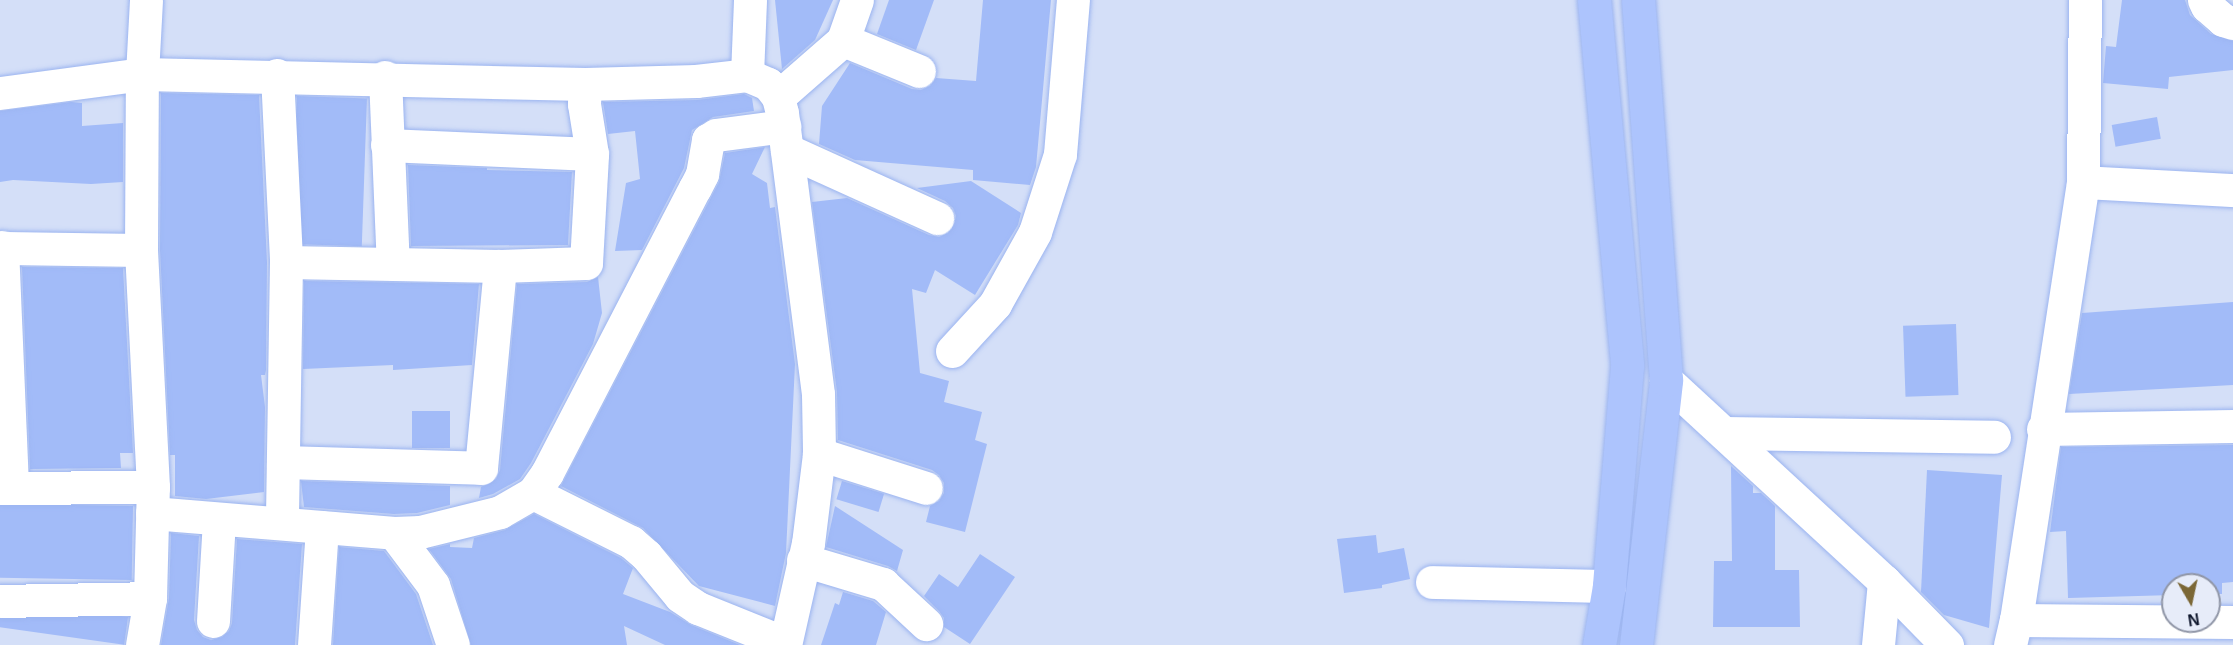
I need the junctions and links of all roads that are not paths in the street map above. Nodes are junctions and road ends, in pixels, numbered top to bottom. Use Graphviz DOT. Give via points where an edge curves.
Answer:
graph roads {
  1 [pos="146,0"];
  2 [pos="750,0"];
  3 [pos="857,0"];
  4 [pos="1073,0"];
  5 [pos="1594,0"];
  6 [pos="1638,0"];
  7 [pos="2085,0"];
  8 [pos="2204,0"];
  9 [pos="2233,23"];
  10 [pos="843,40"];
  11 [pos="919,71"];
  12 [pos="142,74"];
  13 [pos="277,75"];
  14 [pos="747,75"];
  15 [pos="385,77"];
  16 [pos="585,84"];
  17 [pos="0,93"];
  18 [pos="783,124"];
  19 [pos="387,145"];
  20 [pos="592,154"];
  21 [pos="2083,182"];
  22 [pos="2233,190"];
  23 [pos="936,218"];
  24 [pos="1,248"];
  25 [pos="141,250"];
  26 [pos="286,262"];
  27 [pos="393,264"];
  28 [pos="500,266"];
  29 [pos="952,351"];
  30 [pos="1666,380"];
  31 [pos="2233,426"];
  32 [pos="2043,429"];
  33 [pos="1724,433"];
  34 [pos="1994,437"];
  35 [pos="819,454"];
  36 [pos="282,462"];
  37 [pos="6,488"];
  38 [pos="926,488"];
  39 [pos="533,493"];
  40 [pos="152,500"];
  41 [pos="219,519"];
  42 [pos="282,522"];
  43 [pos="322,526"];
  44 [pos="394,533"];
  45 [pos="803,560"];
  46 [pos="1884,581"];
  47 [pos="1432,582"];
  48 [pos="1609,586"];
  49 [pos="150,598"];
  50 [pos="0,602"];
  51 [pos="213,621"];
  52 [pos="2233,622"];
  53 [pos="926,624"];
  54 [pos="2013,633"];
  55 [pos="785,644"];
  56 [pos="142,645"];
  57 [pos="314,645"];
  58 [pos="453,645"];
  59 [pos="1599,645"];
  60 [pos="1636,645"];
  61 [pos="1878,645"];
  62 [pos="1947,645"];
  1 -- 12 [label="street"];
  2 -- 14 [label="street"];
  3 -- 10 [label="street"];
  4 -- 29 [label="street" via="1060,154 1035,232 994,304"];
  5 -- 48 [label="main road" via="1626,366"];
  6 -- 30 [label="main road"];
  7 -- 21 [label="street"];
  8 -- 9 [label="street" via="2223,20"];
  10 -- 11 [label="street"];
  10 -- 18 [label="street"];
  12 -- 13 [label="street"];
  12 -- 17 [label="street"];
  12 -- 25 [label="street"];
  13 -- 15 [label="street"];
  13 -- 26 [label="street"];
  14 -- 16 [label="street" via="696,81"];
  14 -- 18 [label="street" via="768,84"];
  15 -- 16 [label="street"];
  15 -- 19 [label="street"];
  16 -- 20 [label="street"];
  18 -- 23 [label="street"];
  18 -- 35 [label="street" via="818,394"];
  18 -- 39 [label="street" via="716,135 708,140 702,174 547,473"];
  19 -- 20 [label="street"];
  19 -- 27 [label="street"];
  20 -- 28 [label="street" via="586,263"];
  21 -- 22 [label="street"];
  21 -- 32 [label="street"];
  24 -- 25 [label="street"];
  24 -- 37 [label="street"];
  25 -- 40 [label="street"];
  26 -- 27 [label="street"];
  26 -- 36 [label="street"];
  27 -- 28 [label="street"];
  28 -- 36 [label="street" via="481,468"];
  30 -- 33 [label="street"];
  30 -- 60 [label="main road"];
  31 -- 32 [label="street"];
  32 -- 54 [label="street"];
  33 -- 34 [label="street"];
  33 -- 46 [label="street"];
  35 -- 38 [label="street"];
  35 -- 45 [label="street"];
  36 -- 42 [label="street"];
  37 -- 40 [label="street"];
  39 -- 44 [label="street" via="500,512 420,532"];
  39 -- 55 [label="street" via="631,542 680,596 698,608"];
  40 -- 41 [label="street"];
  40 -- 49 [label="street"];
  41 -- 42 [label="street"];
  41 -- 51 [label="street"];
  42 -- 43 [label="street"];
  43 -- 44 [label="street"];
  43 -- 57 [label="street"];
  44 -- 58 [label="street" via="433,585"];
  45 -- 53 [label="street" via="883,584"];
  45 -- 55 [label="street"];
  46 -- 61 [label="street"];
  46 -- 62 [label="street"];
  47 -- 48 [label="street"];
  48 -- 59 [label="main road"];
  49 -- 50 [label="street"];
  49 -- 56 [label="street"];
  52 -- 54 [label="street"];
}
